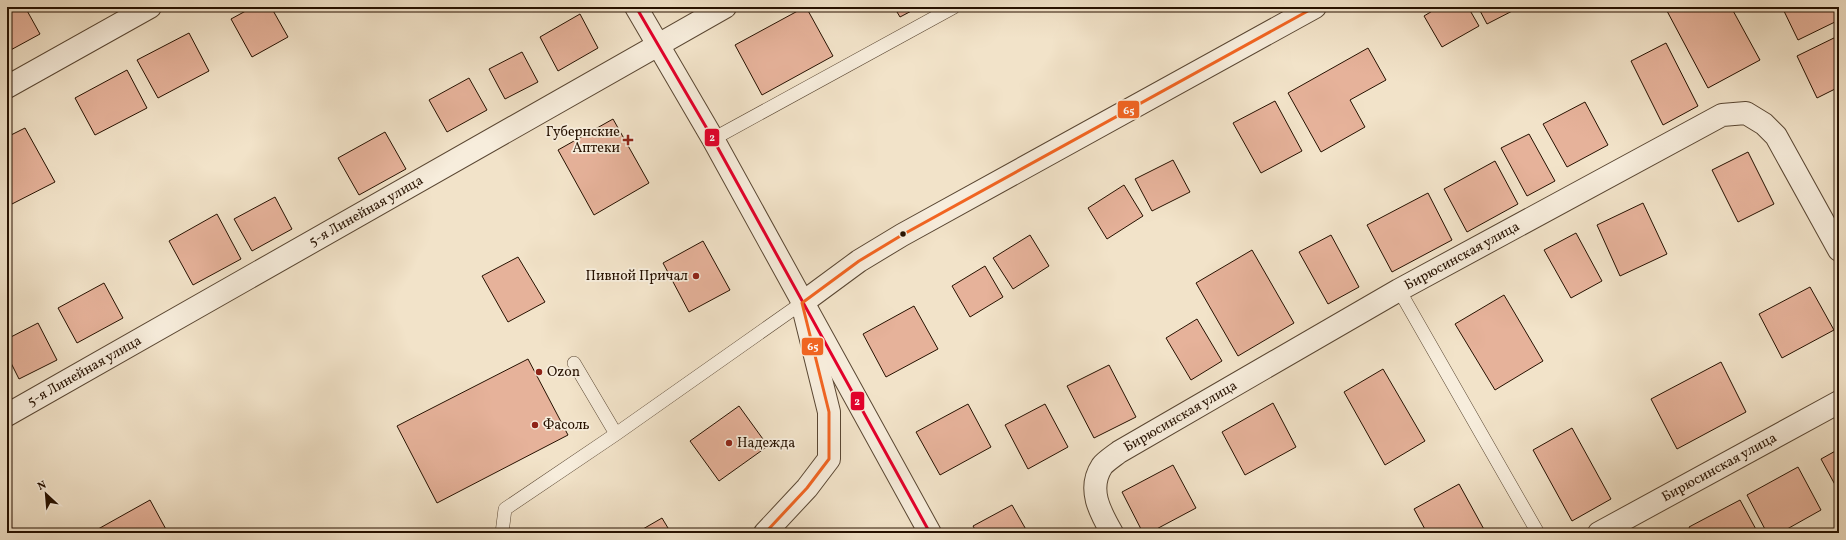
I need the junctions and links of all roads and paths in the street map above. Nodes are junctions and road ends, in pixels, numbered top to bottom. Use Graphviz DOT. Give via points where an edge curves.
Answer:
graph roads {
  1 [pos="150,7"];
  2 [pos="636,7"];
  3 [pos="725,7"];
  4 [pos="954,7"];
  5 [pos="1316,7"];
  6 [pos="658,45"];
  7 [pos="7,87"];
  8 [pos="712,138"];
  9 [pos="1839,250"];
  10 [pos="1399,290"];
  11 [pos="802,303"];
  12 [pos="574,363"];
  13 [pos="1839,402"];
  14 [pos="7,415"];
  15 [pos="616,434"];
  16 [pos="502,533"];
  17 [pos="765,533"];
  18 [pos="930,533"];
  19 [pos="1112,533"];
  20 [pos="1538,533"];
  21 [pos="1599,533"];
  1 -- 7 [label="street"];
  2 -- 6 [label="street"];
  3 -- 6 [label="street, 5-я Линейная улица"];
  4 -- 8 [label="lane"];
  5 -- 11 [label="street" via="902,235 859,261"];
  6 -- 8 [label="street"];
  6 -- 14 [label="street, 5-я Линейная улица"];
  8 -- 11 [label="street"];
  9 -- 10 [label="street, Бирюсинская улица" via="1776,136 1764,124 1746,113 1722,115"];
  10 -- 19 [label="street, Бирюсинская улица" via="1119,452 1103,466 1096,482 1095,501"];
  10 -- 20 [label="lane"];
  11 -- 15 [label="lane"];
  11 -- 17 [label="street" via="829,412 829,459 807,488"];
  11 -- 18 [label="street"];
  12 -- 15 [label="lane"];
  13 -- 21 [label="street, Бирюсинская улица"];
  15 -- 16 [label="lane" via="505,509"];
}
